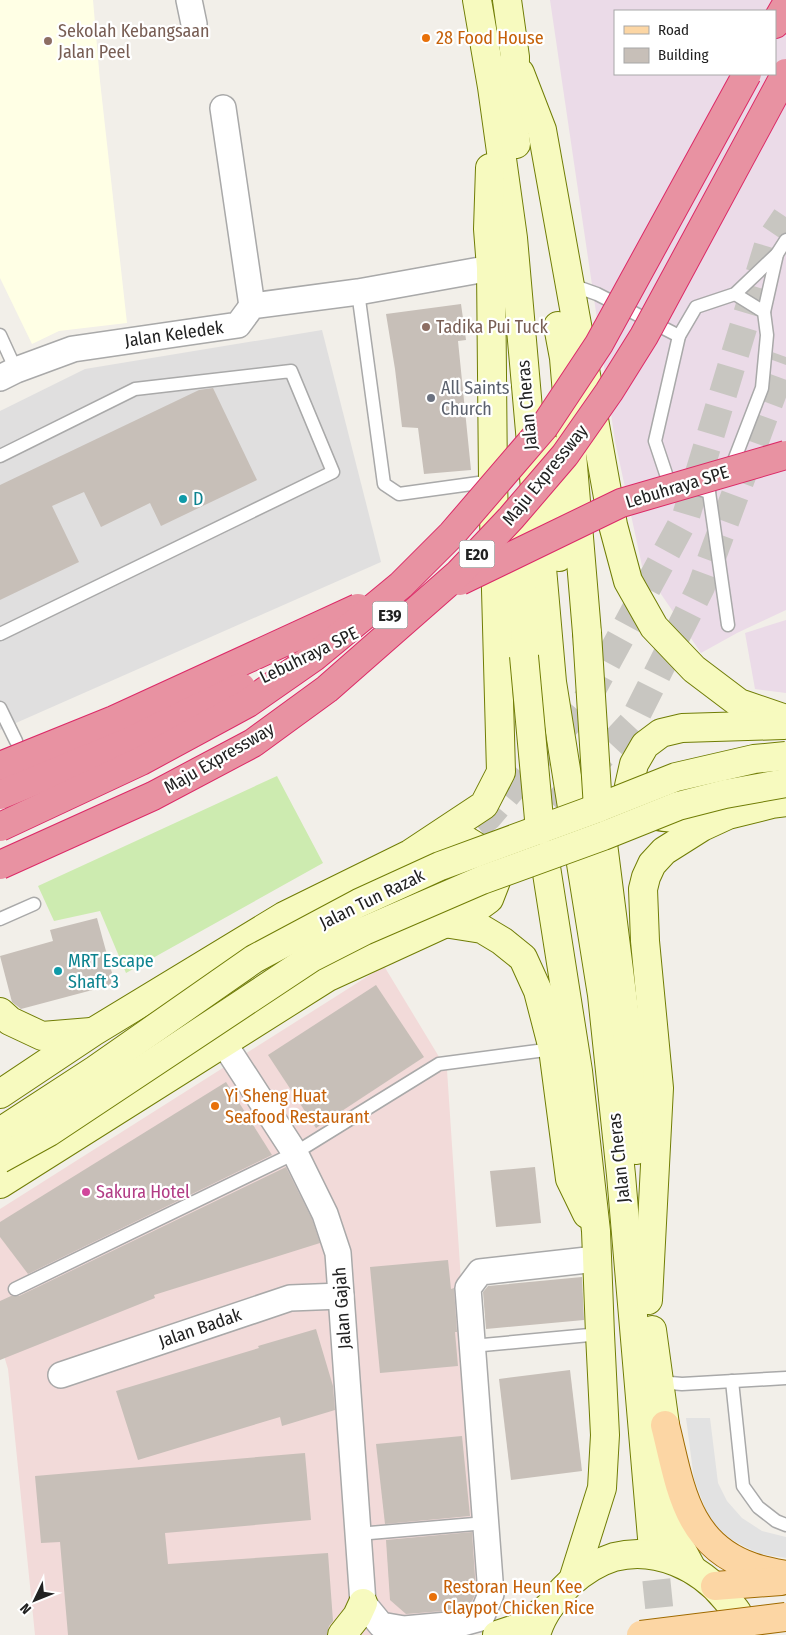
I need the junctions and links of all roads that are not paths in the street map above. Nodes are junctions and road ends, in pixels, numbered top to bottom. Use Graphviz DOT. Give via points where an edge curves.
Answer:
graph roads {
  1 [pos="189,0"];
  2 [pos="477,0"];
  3 [pos="507,0"];
  4 [pos="786,5"];
  5 [pos="776,22"];
  6 [pos="194,24"];
  7 [pos="515,58"];
  8 [pos="786,73"];
  9 [pos="746,75"];
  10 [pos="492,87"];
  11 [pos="223,108"];
  12 [pos="786,240"];
  13 [pos="777,254"];
  14 [pos="491,268"];
  15 [pos="569,284"];
  16 [pos="358,292"];
  17 [pos="734,294"];
  18 [pos="252,306"];
  19 [pos="764,312"];
  20 [pos="0,335"];
  21 [pos="679,336"];
  22 [pos="8,374"];
  23 [pos="786,439"];
  24 [pos="786,454"];
  25 [pos="0,456"];
  26 [pos="492,481"];
  27 [pos="709,492"];
  28 [pos="728,625"];
  29 [pos="0,634"];
  30 [pos="0,708"];
  31 [pos="786,719"];
  32 [pos="786,725"];
  33 [pos="16,741"];
  34 [pos="786,756"];
  35 [pos="0,766"];
  36 [pos="567,780"];
  37 [pos="786,783"];
  38 [pos="0,795"];
  39 [pos="786,802"];
  40 [pos="598,808"];
  41 [pos="728,815"];
  42 [pos="0,827"];
  43 [pos="540,830"];
  44 [pos="603,836"];
  45 [pos="410,854"];
  46 [pos="544,858"];
  47 [pos="0,866"];
  48 [pos="34,904"];
  49 [pos="0,919"];
  50 [pos="444,923"];
  51 [pos="0,1012"];
  52 [pos="93,1032"];
  53 [pos="223,1042"];
  54 [pos="552,1049"];
  55 [pos="0,1094"];
  56 [pos="0,1132"];
  57 [pos="294,1153"];
  58 [pos="0,1159"];
  59 [pos="0,1184"];
  60 [pos="596,1231"];
  61 [pos="596,1259"];
  62 [pos="15,1289"];
  63 [pos="341,1296"];
  64 [pos="648,1300"];
  65 [pos="600,1334"];
  66 [pos="472,1346"];
  67 [pos="61,1375"];
  68 [pos="786,1378"];
  69 [pos="732,1381"];
  70 [pos="659,1382"];
  71 [pos="665,1425"];
  72 [pos="486,1523"];
  73 [pos="786,1525"];
  74 [pos="358,1534"];
  75 [pos="652,1538"];
  76 [pos="692,1569"];
  77 [pos="786,1575"];
  78 [pos="573,1580"];
  79 [pos="786,1581"];
  80 [pos="715,1586"];
  81 [pos="363,1603"];
  82 [pos="550,1606"];
  83 [pos="786,1616"];
  84 [pos="342,1635"];
  85 [pos="497,1635"];
  86 [pos="536,1635"];
  87 [pos="641,1635"];
  88 [pos="746,1635"];
  1 -- 6 [label="street"];
  2 -- 10 [label="street, Jalan Cheras"];
  3 -- 7 [label="street, Jalan Cheras"];
  4 -- 5 [label="highway"];
  7 -- 15 [label="street" via="542,130"];
  7 -- 36 [label="street, Jalan Cheras" via="514,126 556,503"];
  7 -- 40 [label="street, bridge" via="564,358"];
  8 -- 47 [label="highway, Maju Expressway / E20, bridge" via="644,336 608,392 565,455 458,574 327,689 253,743 153,796"];
  9 -- 42 [label="highway, Maju Expressway / E20, bridge" via="599,344 544,428 452,534 401,585 329,645 248,704 142,761"];
  10 -- 14 [label="street" via="488,229"];
  10 -- 36 [label="street, Jalan Cheras" via="513,238 552,682"];
  10 -- 43 [label="street, bridge" via="498,241 516,431 524,656"];
  11 -- 18 [label="street"];
  12 -- 13 [label="lane"];
  13 -- 17 [label="lane"];
  13 -- 19 [label="lane"];
  14 -- 16 [label="street"];
  14 -- 26 [label="street"];
  15 -- 21 [label="lane" via="598,294"];
  15 -- 31 [label="street" via="613,525 628,581 654,627 694,669 740,703"];
  16 -- 18 [label="street"];
  16 -- 26 [label="lane" via="384,484 399,494"];
  17 -- 19 [label="lane"];
  17 -- 21 [label="lane" via="696,307"];
  18 -- 22 [label="street, Jalan Keledek" via="238,325 73,349"];
  19 -- 27 [label="lane" via="767,335 762,388 730,470"];
  20 -- 22 [label="lane"];
  21 -- 27 [label="lane" via="655,441 668,480"];
  23 -- 35 [label="highway, Lebuhraya SPE / E39, bridge" via="618,490 114,720"];
  24 -- 38 [label="highway, Lebuhraya SPE / E39, bridge" via="621,503 126,743"];
  25 -- 29 [label="lane" via="135,389 291,371 333,472"];
  26 -- 45 [label="street" via="501,772 484,806"];
  27 -- 28 [label="lane"];
  30 -- 33 [label="lane"];
  32 -- 41 [label="street" via="682,728 661,733 645,745 634,764 629,786 647,812 664,818"];
  34 -- 40 [label="street, Jalan Tun Razak, bridge" via="754,759 676,777"];
  36 -- 75 [label="street, Jalan Cheras" via="602,995"];
  37 -- 44 [label="street, Jalan Tun Razak, bridge" via="678,806"];
  39 -- 41 [label="street"];
  40 -- 43 [label="street, Jalan Tun Razak, bridge"];
  40 -- 44 [label="street"];
  41 -- 64 [label="street" via="664,851 652,864 643,889 659,1088"];
  43 -- 46 [label="street"];
  43 -- 56 [label="street, Jalan Tun Razak, bridge" via="440,866 359,903 254,960"];
  44 -- 46 [label="street, Jalan Tun Razak, bridge"];
  44 -- 64 [label="street" via="630,1057"];
  45 -- 50 [label="street" via="446,842 467,841 491,860 496,881 489,898 474,910"];
  45 -- 52 [label="street" via="284,916"];
  46 -- 58 [label="street, Jalan Tun Razak, bridge" via="482,880 364,931 311,958 49,1132"];
  46 -- 60 [label="street" via="578,1071"];
  48 -- 49 [label="lane"];
  50 -- 53 [label="street" via="328,977"];
  50 -- 54 [label="street" via="482,929 523,958 538,991"];
  51 -- 52 [label="street" via="10,1021 42,1036"];
  52 -- 55 [label="street"];
  53 -- 57 [label="street, Jalan Gajah"];
  53 -- 59 [label="street"];
  54 -- 57 [label="lane" via="440,1064"];
  54 -- 60 [label="street" via="570,1180"];
  57 -- 62 [label="lane"];
  57 -- 63 [label="street, Jalan Gajah" via="326,1214 338,1253"];
  60 -- 61 [label="street"];
  61 -- 65 [label="street"];
  61 -- 66 [label="street" via="480,1272 468,1288"];
  63 -- 67 [label="street, Jalan Badak" via="290,1298"];
  63 -- 74 [label="street, Jalan Gajah"];
  64 -- 70 [label="street"];
  65 -- 66 [label="lane"];
  65 -- 78 [label="street" via="605,1436 602,1488"];
  66 -- 72 [label="street"];
  68 -- 69 [label="lane"];
  69 -- 70 [label="lane"];
  69 -- 73 [label="lane" via="743,1486 758,1507"];
  70 -- 71 [label="street"];
  71 -- 76 [label="street" via="667,1507 672,1532"];
  71 -- 77 [label="main road" via="683,1497 705,1536 725,1553 752,1567"];
  72 -- 74 [label="lane"];
  72 -- 81 [label="street" via="491,1594 481,1618 459,1624 404,1629 381,1625"];
  74 -- 81 [label="street, Jalan Gajah"];
  76 -- 78 [label="street" via="666,1558 614,1557"];
  76 -- 80 [label="street"];
  78 -- 82 [label="street"];
  79 -- 80 [label="main road"];
  80 -- 88 [label="street" via="737,1613"];
  81 -- 84 [label="street"];
  82 -- 85 [label="street" via="521,1627"];
  82 -- 86 [label="street"];
  83 -- 87 [label="main road, bridge"];
}
